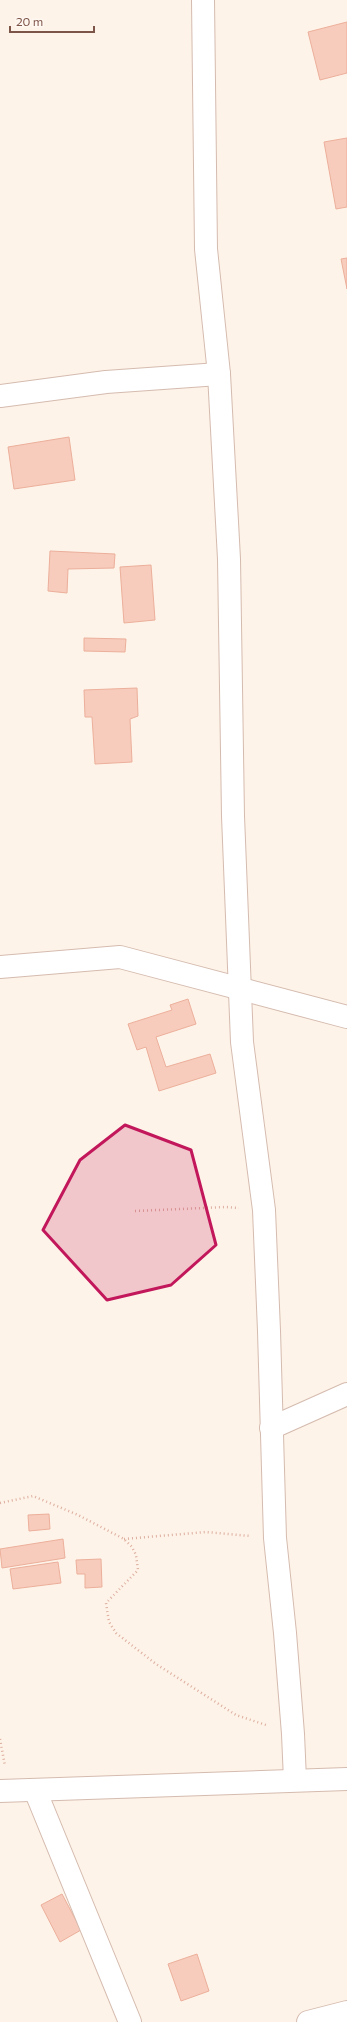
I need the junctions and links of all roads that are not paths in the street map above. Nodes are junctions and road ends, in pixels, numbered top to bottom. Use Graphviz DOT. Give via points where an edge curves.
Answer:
graph roads {
  1 [pos="203,0"];
  2 [pos="219,374"];
  3 [pos="0,396"];
  4 [pos="0,966"];
  5 [pos="240,989"];
  6 [pos="347,1017"];
  7 [pos="347,1394"];
  8 [pos="271,1428"];
  9 [pos="347,1779"];
  10 [pos="295,1780"];
  11 [pos="35,1790"];
  12 [pos="0,1791"];
  13 [pos="347,2012"];
  14 [pos="130,2022"];
  15 [pos="308,2022"];
  1 -- 2 [label="street" via="206,249"];
  2 -- 3 [label="street" via="106,382"];
  2 -- 5 [label="street" via="229,559 233,816"];
  4 -- 5 [label="street" via="120,957"];
  5 -- 6 [label="street"];
  5 -- 8 [label="street" via="242,1042 264,1210 270,1331"];
  7 -- 8 [label="street"];
  8 -- 10 [label="street" via="274,1538 285,1633"];
  9 -- 10 [label="street"];
  10 -- 11 [label="street"];
  11 -- 12 [label="street"];
  11 -- 14 [label="street"];
  13 -- 15 [label="street"];
}
